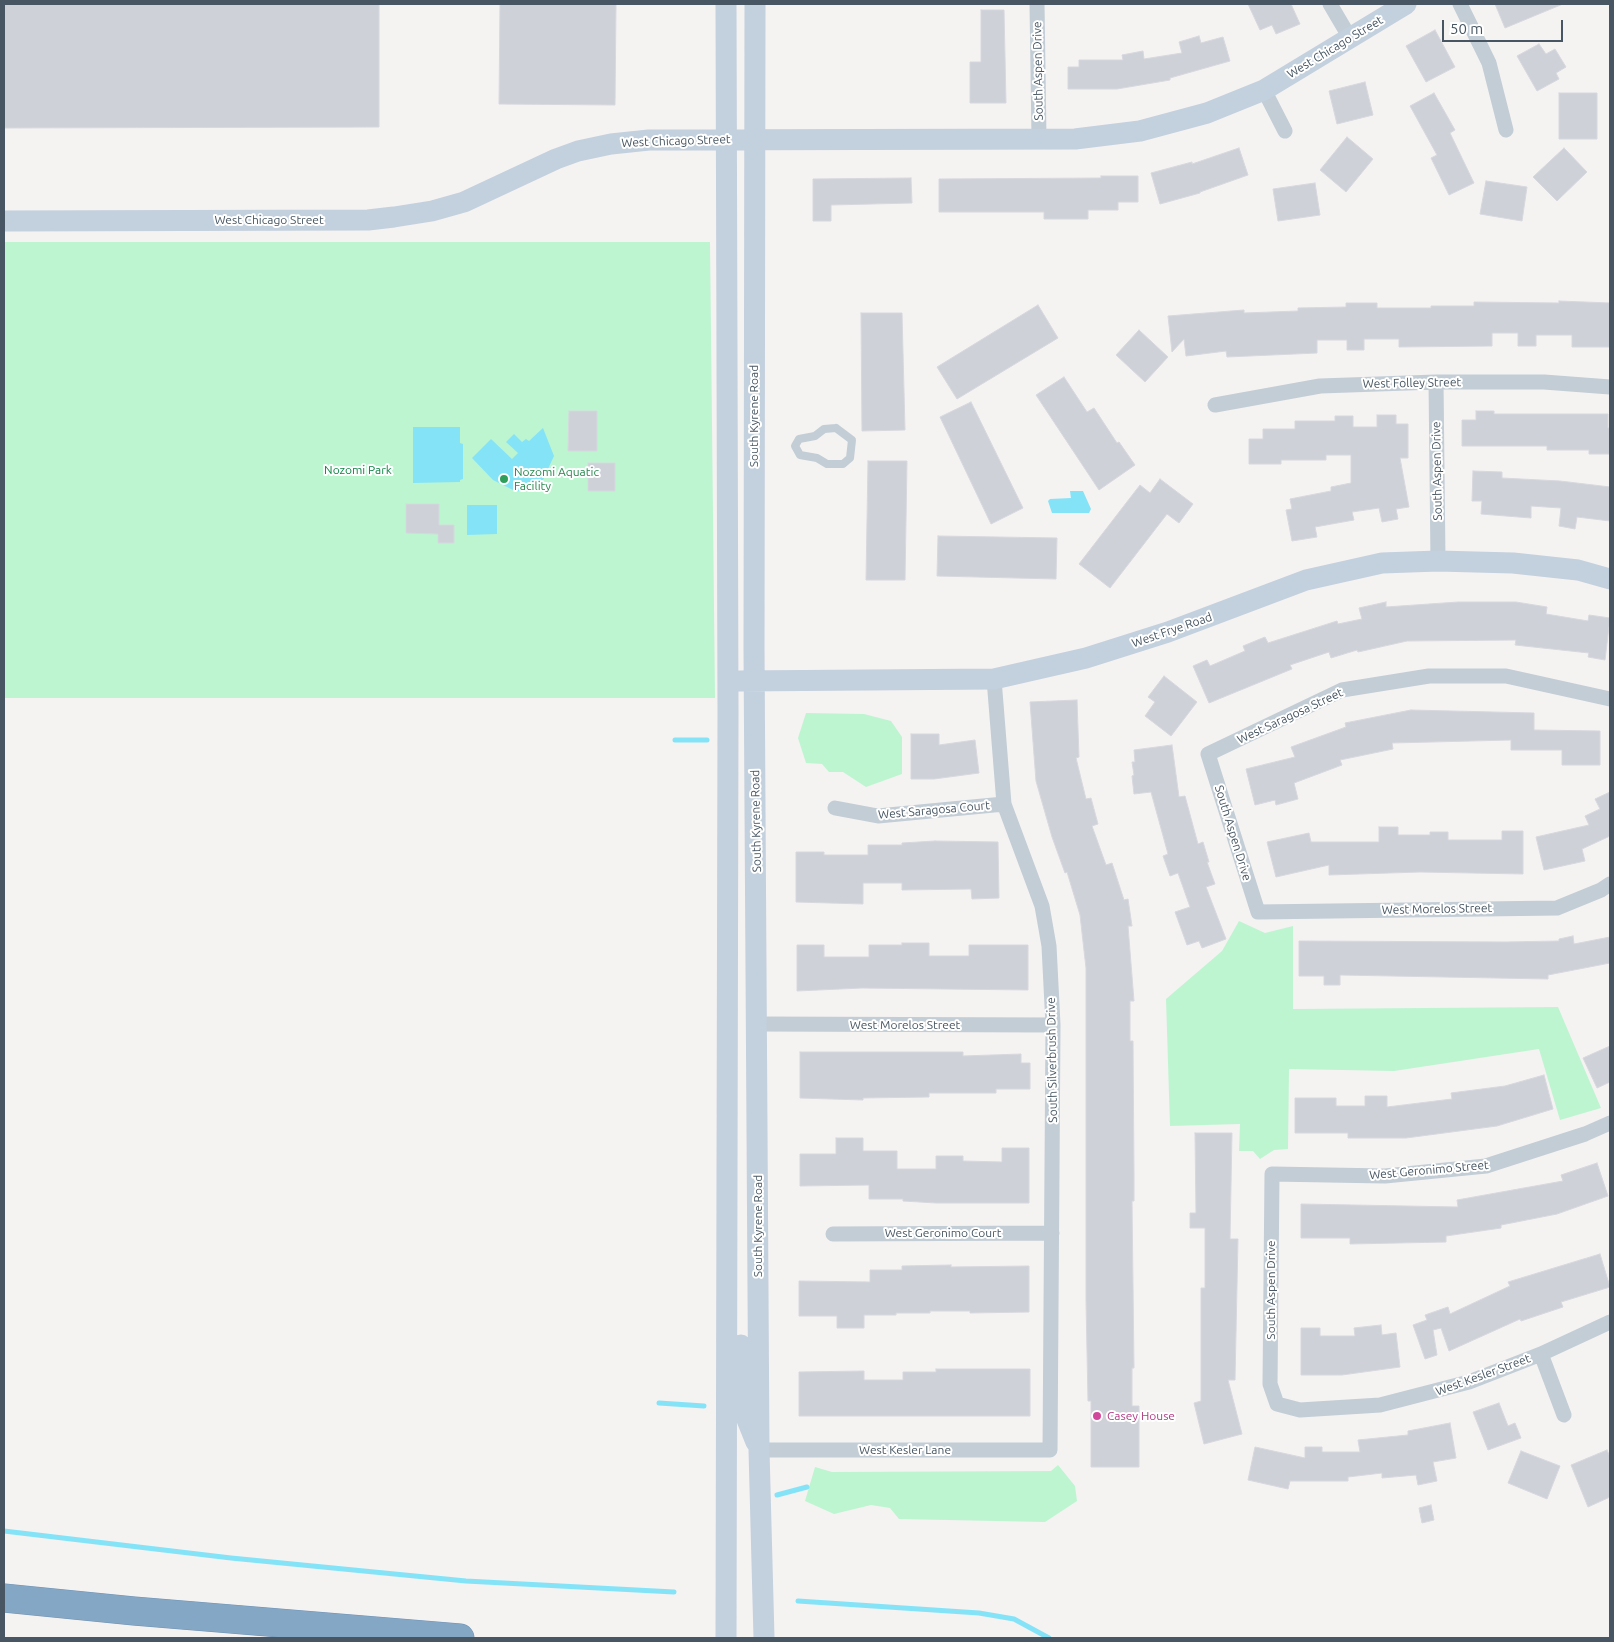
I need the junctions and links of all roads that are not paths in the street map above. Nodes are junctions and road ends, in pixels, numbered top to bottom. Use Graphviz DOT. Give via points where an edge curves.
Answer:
graph roads {
  1 [pos="726,4"];
  2 [pos="755,4"];
  3 [pos="1037,4"];
  4 [pos="1330,4"];
  5 [pos="1406,4"];
  6 [pos="1460,4"];
  7 [pos="1350,38"];
  8 [pos="1264,90"];
  9 [pos="1506,130"];
  10 [pos="1285,131"];
  11 [pos="1039,138"];
  12 [pos="726,139"];
  13 [pos="755,139"];
  14 [pos="4,221"];
  15 [pos="1436,382"];
  16 [pos="1610,387"];
  17 [pos="1215,405"];
  18 [pos="795,446"];
  19 [pos="1438,561"];
  20 [pos="1610,579"];
  21 [pos="994,679"];
  22 [pos="728,681"];
  23 [pos="754,682"];
  24 [pos="1610,699"];
  25 [pos="1208,754"];
  26 [pos="1004,804"];
  27 [pos="835,808"];
  28 [pos="1610,884"];
  29 [pos="1258,912"];
  30 [pos="758,1024"];
  31 [pos="1053,1026"];
  32 [pos="1610,1123"];
  33 [pos="1272,1174"];
  34 [pos="1052,1233"];
  35 [pos="834,1234"];
  36 [pos="727,1278"];
  37 [pos="1610,1322"];
  38 [pos="1541,1354"];
  39 [pos="1277,1404"];
  40 [pos="1564,1415"];
  41 [pos="760,1450"];
  42 [pos="1050,1450"];
  43 [pos="4,1598"];
  44 [pos="460,1638"];
  45 [pos="726,1638"];
  46 [pos="764,1638"];
  1 -- 12 [label="main road"];
  2 -- 13 [label="main road, South Kyrene Road"];
  3 -- 11 [label="street, South Aspen Drive"];
  4 -- 7 [label="street"];
  5 -- 7 [label="main road, West Chicago Street"];
  6 -- 9 [label="street" via="1489,63"];
  7 -- 8 [label="main road, West Chicago Street"];
  8 -- 10 [label="street"];
  8 -- 11 [label="main road, West Chicago Street" via="1207,113 1140,131 1075,139"];
  11 -- 13 [label="main road, West Chicago Street"];
  12 -- 13 [label="main road, West Chicago Street"];
  12 -- 14 [label="main road, West Chicago Street" via="649,140 586,149 556,159 464,202 432,212 368,220"];
  12 -- 22 [label="main road"];
  13 -- 23 [label="main road, South Kyrene Road"];
  15 -- 16 [label="street, West Folley Street" via="1544,382"];
  15 -- 17 [label="street, West Folley Street" via="1320,386"];
  15 -- 19 [label="street, South Aspen Drive"];
  18 -- 18 [label="lane" via="800,455 817,458 827,464 842,464 850,458 853,447 852,440 836,428 799,439"];
  19 -- 20 [label="main road, West Frye Road" via="1513,563 1578,570"];
  19 -- 21 [label="main road, West Frye Road" via="1382,563 1306,580 1168,632 1086,658"];
  21 -- 23 [label="main road, West Frye Road"];
  21 -- 26 [label="street, South Silverbrush Drive"];
  22 -- 23 [label="main road, West Frye Road"];
  22 -- 36 [label="main road"];
  23 -- 30 [label="main road, South Kyrene Road"];
  24 -- 25 [label="street, West Saragosa Street" via="1506,676 1429,676 1342,690"];
  25 -- 29 [label="street, South Aspen Drive"];
  26 -- 27 [label="street, West Saragosa Court" via="878,816"];
  26 -- 31 [label="street, South Silverbrush Drive" via="1042,906 1049,946"];
  28 -- 29 [label="street, West Morelos Street" via="1557,908"];
  30 -- 31 [label="street, West Morelos Street"];
  30 -- 41 [label="main road, South Kyrene Road"];
  31 -- 34 [label="street, South Silverbrush Drive"];
  32 -- 33 [label="street, West Geronimo Street" via="1486,1166 1385,1176"];
  33 -- 39 [label="street, South Aspen Drive" via="1270,1384"];
  34 -- 35 [label="street, West Geronimo Court"];
  34 -- 42 [label="street, South Silverbrush Drive"];
  36 -- 41 [label="main road" via="740,1300 742,1407"];
  36 -- 45 [label="main road"];
  37 -- 38 [label="street, West Kesler Street"];
  38 -- 39 [label="street, West Kesler Street" via="1469,1382 1380,1406 1300,1410"];
  38 -- 40 [label="street, West Kesler Street"];
  41 -- 42 [label="street, West Kesler Lane"];
  41 -- 46 [label="main road, South Kyrene Road"];
  43 -- 44 [label="highway"];
}
